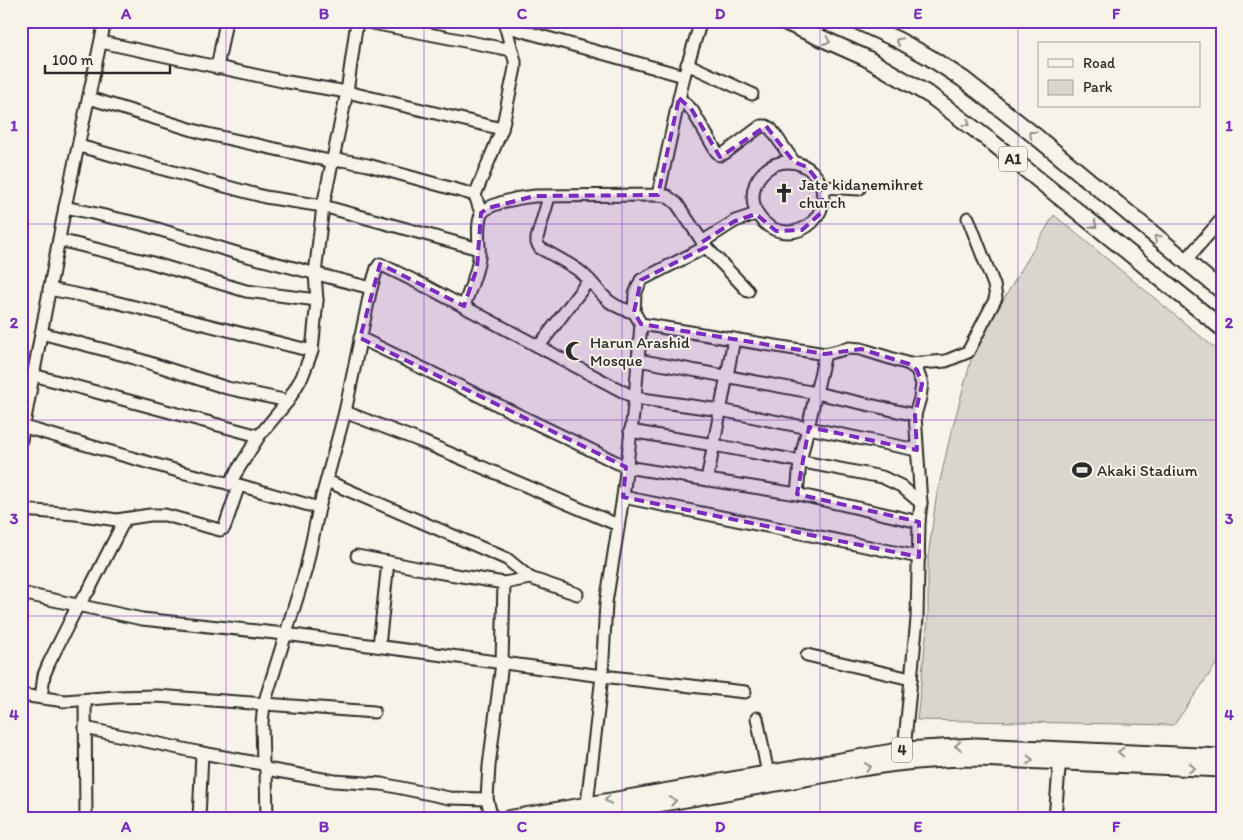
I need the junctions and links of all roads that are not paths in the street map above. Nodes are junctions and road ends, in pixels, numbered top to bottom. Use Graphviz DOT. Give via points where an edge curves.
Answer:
graph roads {
  1 [pos="106,21"];
  2 [pos="226,21"];
  3 [pos="357,21"];
  4 [pos="362,21"];
  5 [pos="701,21"];
  6 [pos="857,21"];
  7 [pos="787,22"];
  8 [pos="504,24"];
  9 [pos="101,42"];
  10 [pos="511,50"];
  11 [pos="687,64"];
  12 [pos="217,68"];
  13 [pos="684,76"];
  14 [pos="347,92"];
  15 [pos="752,94"];
  16 [pos="89,98"];
  17 [pos="679,98"];
  18 [pos="502,128"];
  19 [pos="79,146"];
  20 [pos="334,162"];
  21 [pos="794,162"];
  22 [pos="822,187"];
  23 [pos="859,189"];
  24 [pos="475,195"];
  25 [pos="658,195"];
  26 [pos="549,197"];
  27 [pos="65,206"];
  28 [pos="323,206"];
  29 [pos="482,213"];
  30 [pos="756,214"];
  31 [pos="968,218"];
  32 [pos="1222,219"];
  33 [pos="59,240"];
  34 [pos="704,245"];
  35 [pos="479,249"];
  36 [pos="1185,261"];
  37 [pos="315,274"];
  38 [pos="589,280"];
  39 [pos="371,288"];
  40 [pos="49,289"];
  41 [pos="748,291"];
  42 [pos="1222,291"];
  43 [pos="317,300"];
  44 [pos="464,306"];
  45 [pos="634,312"];
  46 [pos="641,324"];
  47 [pos="1222,328"];
  48 [pos="41,333"];
  49 [pos="360,338"];
  50 [pos="734,339"];
  51 [pos="539,346"];
  52 [pos="312,351"];
  53 [pos="825,354"];
  54 [pos="638,360"];
  55 [pos="909,364"];
  56 [pos="33,375"];
  57 [pos="727,377"];
  58 [pos="816,393"];
  59 [pos="635,398"];
  60 [pos="288,401"];
  61 [pos="720,410"];
  62 [pos="345,412"];
  63 [pos="915,415"];
  64 [pos="809,426"];
  65 [pos="24,427"];
  66 [pos="630,431"];
  67 [pos="259,436"];
  68 [pos="21,440"];
  69 [pos="714,444"];
  70 [pos="917,450"];
  71 [pos="800,462"];
  72 [pos="626,467"];
  73 [pos="707,480"];
  74 [pos="327,481"];
  75 [pos="234,484"];
  76 [pos="797,494"];
  77 [pos="623,497"];
  78 [pos="921,502"];
  79 [pos="319,508"];
  80 [pos="21,510"];
  81 [pos="125,519"];
  82 [pos="919,522"];
  83 [pos="618,525"];
  84 [pos="357,556"];
  85 [pos="919,556"];
  86 [pos="388,562"];
  87 [pos="530,578"];
  88 [pos="504,582"];
  89 [pos="21,593"];
  90 [pos="577,594"];
  91 [pos="78,605"];
  92 [pos="285,634"];
  93 [pos="379,646"];
  94 [pos="807,655"];
  95 [pos="502,663"];
  96 [pos="602,676"];
  97 [pos="911,680"];
  98 [pos="745,692"];
  99 [pos="21,695"];
  100 [pos="41,698"];
  101 [pos="85,701"];
  102 [pos="264,704"];
  103 [pos="374,712"];
  104 [pos="757,718"];
  105 [pos="85,728"];
  106 [pos="904,750"];
  107 [pos="202,753"];
  108 [pos="1060,755"];
  109 [pos="1222,757"];
  110 [pos="265,766"];
  111 [pos="1222,769"];
  112 [pos="768,774"];
  113 [pos="487,799"];
  114 [pos="587,804"];
  115 [pos="573,816"];
  116 [pos="86,819"];
  117 [pos="200,819"];
  118 [pos="266,819"];
  119 [pos="492,819"];
  120 [pos="507,819"];
  121 [pos="1055,819"];
  1 -- 9 [label="street"];
  2 -- 12 [label="street"];
  3 -- 14 [label="street"];
  4 -- 10 [label="street"];
  5 -- 11 [label="street"];
  36 -- 6 [label="main road, A1, one-way" via="963,79 898,40"];
  7 -- 47 [label="main road, A1, one-way" via="866,58 931,96 993,142"];
  8 -- 10 [label="street"];
  8 -- 13 [label="street"];
  9 -- 12 [label="street"];
  9 -- 16 [label="street"];
  10 -- 18 [label="street" via="515,68"];
  11 -- 13 [label="street"];
  11 -- 15 [label="street"];
  12 -- 14 [label="street"];
  13 -- 17 [label="street"];
  14 -- 18 [label="street"];
  14 -- 20 [label="street"];
  16 -- 19 [label="street"];
  16 -- 20 [label="street" via="203,133"];
  17 -- 21 [label="street" via="692,110 720,155 761,126 766,126"];
  17 -- 25 [label="street"];
  18 -- 24 [label="street"];
  19 -- 27 [label="street"];
  19 -- 28 [label="street" via="266,196"];
  20 -- 24 [label="street" via="342,160 368,165"];
  20 -- 28 [label="street"];
  21 -- 22 [label="street" via="807,166"];
  21 -- 30 [label="street" via="781,162 759,176 754,188"];
  22 -- 23 [label="street"];
  22 -- 30 [label="street" via="824,200 820,213 802,230 776,231"];
  24 -- 29 [label="street"];
  25 -- 26 [label="street"];
  25 -- 34 [label="street" via="667,196 677,204"];
  26 -- 29 [label="street" via="523,197 498,204"];
  26 -- 38 [label="street" via="537,243"];
  27 -- 33 [label="street"];
  27 -- 37 [label="street" via="141,224"];
  28 -- 35 [label="street"];
  28 -- 37 [label="street"];
  29 -- 35 [label="street"];
  30 -- 34 [label="street" via="735,221"];
  31 -- 55 [label="street" via="996,298 968,352 946,361"];
  32 -- 36 [label="street"];
  33 -- 40 [label="street"];
  33 -- 43 [label="street" via="246,291"];
  34 -- 41 [label="street"];
  34 -- 45 [label="street" via="641,280 635,294"];
  35 -- 44 [label="street" via="477,268"];
  36 -- 42 [label="main road, A1"];
  37 -- 39 [label="street"];
  37 -- 43 [label="street"];
  38 -- 45 [label="street" via="608,301"];
  38 -- 51 [label="street"];
  39 -- 44 [label="street" via="380,264"];
  39 -- 49 [label="street"];
  40 -- 48 [label="street"];
  40 -- 52 [label="street"];
  43 -- 52 [label="street"];
  44 -- 51 [label="street"];
  45 -- 46 [label="street"];
  46 -- 50 [label="street"];
  46 -- 54 [label="street"];
  48 -- 56 [label="street"];
  48 -- 60 [label="street" via="227,388"];
  49 -- 62 [label="street"];
  49 -- 72 [label="street"];
  50 -- 53 [label="street"];
  50 -- 57 [label="street"];
  51 -- 59 [label="street"];
  52 -- 60 [label="street"];
  53 -- 55 [label="street" via="849,348 861,349"];
  53 -- 58 [label="street"];
  54 -- 57 [label="street"];
  54 -- 59 [label="street"];
  55 -- 63 [label="street" via="917,370 922,384"];
  56 -- 65 [label="street"];
  56 -- 67 [label="street"];
  57 -- 58 [label="street"];
  57 -- 61 [label="street"];
  58 -- 63 [label="street"];
  58 -- 64 [label="street"];
  59 -- 61 [label="street"];
  59 -- 66 [label="street"];
  60 -- 67 [label="street"];
  61 -- 64 [label="street"];
  61 -- 69 [label="street"];
  62 -- 74 [label="street"];
  62 -- 83 [label="street"];
  63 -- 70 [label="street"];
  64 -- 70 [label="street"];
  64 -- 71 [label="street"];
  65 -- 68 [label="street"];
  65 -- 75 [label="street"];
  66 -- 69 [label="street"];
  66 -- 72 [label="street"];
  67 -- 75 [label="street"];
  69 -- 71 [label="street"];
  69 -- 73 [label="street"];
  70 -- 78 [label="street"];
  71 -- 76 [label="street"];
  71 -- 78 [label="street" via="882,477 901,486"];
  72 -- 73 [label="street"];
  72 -- 77 [label="street"];
  73 -- 76 [label="street"];
  74 -- 79 [label="street"];
  74 -- 87 [label="street" via="507,559"];
  75 -- 79 [label="street"];
  75 -- 81 [label="street" via="226,523 220,530 164,515"];
  76 -- 82 [label="street"];
  77 -- 83 [label="street"];
  77 -- 85 [label="street"];
  78 -- 82 [label="street"];
  79 -- 92 [label="street" via="306,569"];
  80 -- 81 [label="street"];
  81 -- 91 [label="street"];
  82 -- 85 [label="street"];
  83 -- 96 [label="street" via="606,603"];
  84 -- 86 [label="street"];
  85 -- 97 [label="street" via="918,619"];
  86 -- 88 [label="street"];
  86 -- 93 [label="street"];
  87 -- 88 [label="street"];
  87 -- 90 [label="street"];
  88 -- 95 [label="street"];
  89 -- 91 [label="street"];
  91 -- 92 [label="street" via="142,620"];
  91 -- 100 [label="street" via="44,675"];
  92 -- 93 [label="street"];
  92 -- 102 [label="street"];
  93 -- 95 [label="street"];
  94 -- 97 [label="street"];
  95 -- 96 [label="street"];
  95 -- 113 [label="street"];
  96 -- 98 [label="street"];
  96 -- 114 [label="street"];
  97 -- 106 [label="street"];
  99 -- 100 [label="street"];
  100 -- 101 [label="street"];
  101 -- 102 [label="street" via="116,696 157,696"];
  101 -- 105 [label="street"];
  102 -- 103 [label="street"];
  102 -- 110 [label="street"];
  104 -- 112 [label="street"];
  105 -- 107 [label="street"];
  105 -- 116 [label="street"];
  108 -- 106 [label="main road, 4, one-way" via="976,746"];
  106 -- 112 [label="main road, 4"];
  107 -- 110 [label="street"];
  107 -- 117 [label="street"];
  109 -- 108 [label="main road, 4, one-way"];
  108 -- 111 [label="main road, one-way"];
  115 -- 108 [label="main road, one-way" via="904,762"];
  108 -- 121 [label="street"];
  110 -- 113 [label="street" via="334,782 382,784 448,798"];
  110 -- 118 [label="street"];
  112 -- 114 [label="main road, 4, one-way"];
  113 -- 119 [label="street"];
  114 -- 115 [label="main road, 4"];
  115 -- 120 [label="main road, 4"];
}
